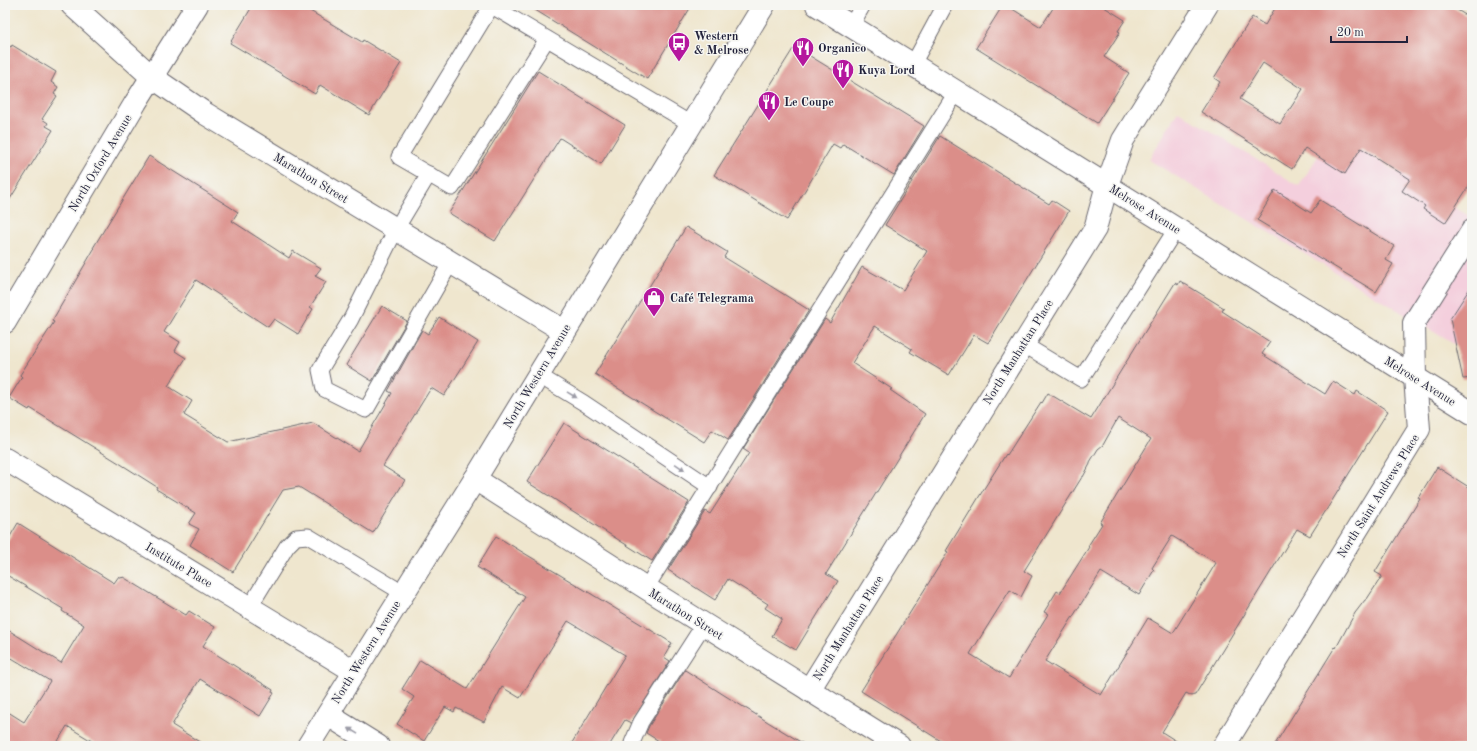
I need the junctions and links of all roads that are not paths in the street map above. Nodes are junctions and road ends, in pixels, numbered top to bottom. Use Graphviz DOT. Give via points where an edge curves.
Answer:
graph roads {
  1 [pos="72,5"];
  2 [pos="197,5"];
  3 [pos="492,5"];
  4 [pos="764,5"];
  5 [pos="817,5"];
  6 [pos="863,5"];
  7 [pos="945,5"];
  8 [pos="1208,5"];
  9 [pos="851,26"];
  10 [pos="547,39"];
  11 [pos="913,64"];
  12 [pos="152,77"];
  13 [pos="956,91"];
  14 [pos="691,124"];
  15 [pos="429,174"];
  16 [pos="1107,185"];
  17 [pos="1176,228"];
  18 [pos="396,229"];
  19 [pos="1472,231"];
  20 [pos="451,262"];
  21 [pos="5,322"];
  22 [pos="564,331"];
  23 [pos="1023,344"];
  24 [pos="538,375"];
  25 [pos="1415,378"];
  26 [pos="1472,413"];
  27 [pos="5,459"];
  28 [pos="476,479"];
  29 [pos="710,487"];
  30 [pos="646,588"];
  31 [pos="403,593"];
  32 [pos="249,608"];
  33 [pos="704,624"];
  34 [pos="354,671"];
  35 [pos="809,690"];
  36 [pos="328,715"];
  37 [pos="308,746"];
  38 [pos="378,746"];
  39 [pos="633,746"];
  40 [pos="899,746"];
  41 [pos="1224,746"];
  1 -- 12 [label="street, Marathon Street"];
  2 -- 12 [label="street, North Oxford Avenue"];
  3 -- 10 [label="lane"];
  3 -- 15 [label="lane" via="400,157"];
  4 -- 14 [label="street, North Western Avenue"];
  5 -- 9 [label="street, Melrose Avenue"];
  6 -- 9 [label="lane"];
  7 -- 11 [label="lane"];
  8 -- 16 [label="street, North Manhattan Place" via="1123,140"];
  9 -- 11 [label="street, Melrose Avenue"];
  10 -- 14 [label="lane"];
  10 -- 15 [label="lane" via="452,188"];
  11 -- 13 [label="street, Melrose Avenue"];
  12 -- 18 [label="street, Marathon Street" via="206,114"];
  12 -- 21 [label="street, North Oxford Avenue"];
  13 -- 16 [label="street, Melrose Avenue"];
  13 -- 29 [label="lane"];
  14 -- 22 [label="street, North Western Avenue"];
  15 -- 18 [label="lane"];
  16 -- 17 [label="street, Melrose Avenue"];
  16 -- 23 [label="street, North Manhattan Place" via="1095,229"];
  17 -- 23 [label="lane" via="1081,379"];
  17 -- 25 [label="street, Melrose Avenue"];
  18 -- 20 [label="street, Marathon Street"];
  18 -- 20 [label="lane" via="351,319 320,370 324,389 366,410"];
  19 -- 25 [label="street, North Saint Andrews Place" via="1414,323"];
  20 -- 22 [label="street, Marathon Street"];
  22 -- 24 [label="street, North Western Avenue"];
  23 -- 35 [label="street, North Manhattan Place"];
  24 -- 28 [label="street, North Western Avenue"];
  24 -- 29 [label="lane, one-way" via="584,402"];
  25 -- 26 [label="street, Melrose Avenue"];
  25 -- 41 [label="street, North Saint Andrews Place" via="1419,429"];
  27 -- 32 [label="street, Institute Place"];
  28 -- 30 [label="street, Marathon Street"];
  28 -- 31 [label="street, North Western Avenue"];
  29 -- 30 [label="lane"];
  30 -- 33 [label="street, Marathon Street"];
  31 -- 32 [label="lane" via="308,536 296,537 287,546"];
  31 -- 34 [label="street, North Western Avenue"];
  32 -- 34 [label="street, Institute Place"];
  33 -- 35 [label="street, Marathon Street"];
  33 -- 39 [label="lane" via="641,722 632,742"];
  34 -- 36 [label="street, North Western Avenue"];
  35 -- 40 [label="street, Marathon Street"];
  36 -- 37 [label="street, North Western Avenue"];
  38 -- 36 [label="street, one-way"];
}
